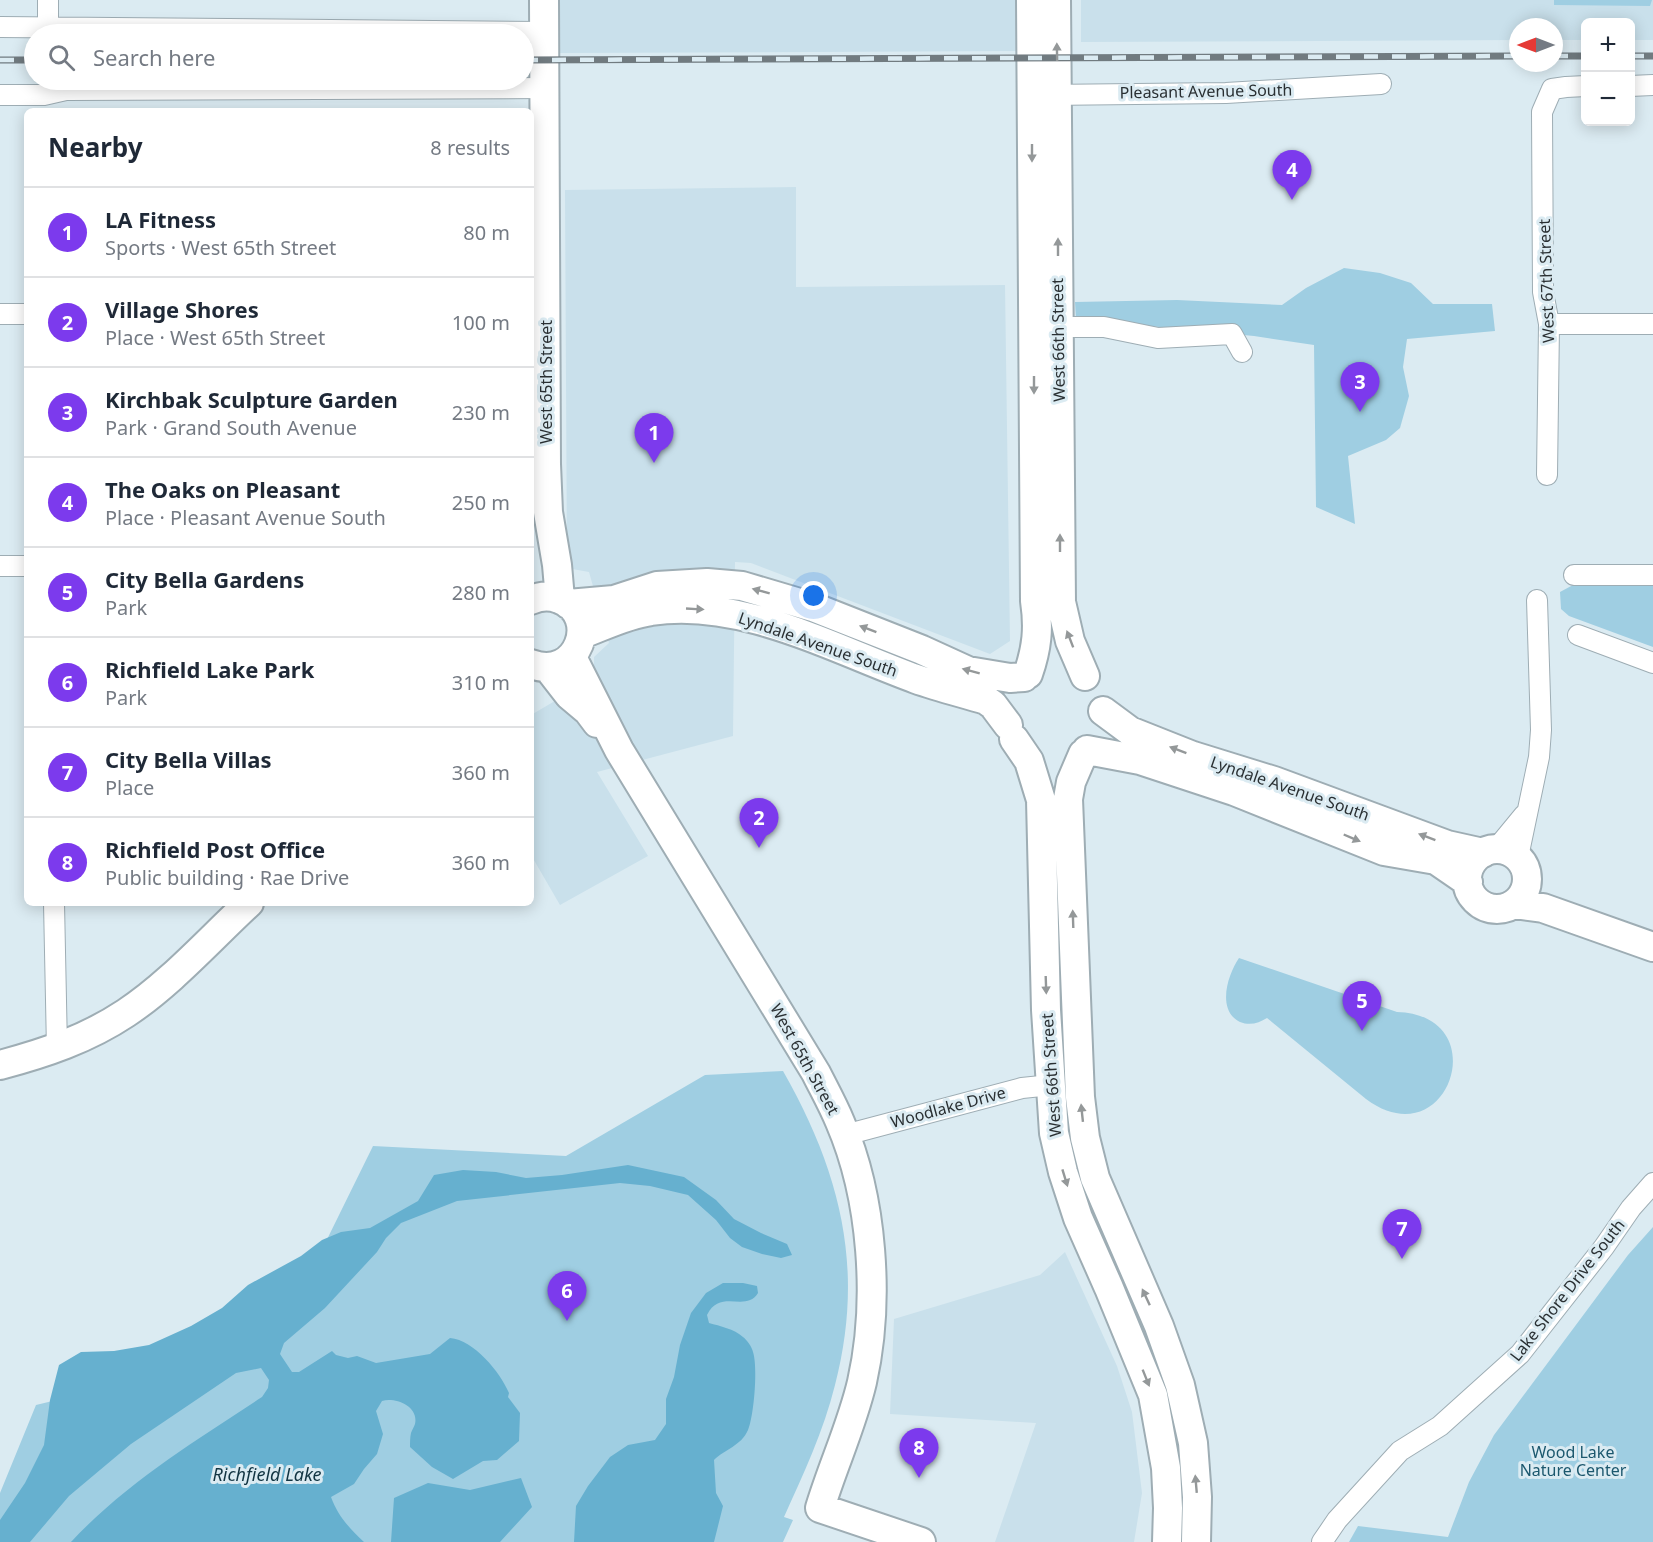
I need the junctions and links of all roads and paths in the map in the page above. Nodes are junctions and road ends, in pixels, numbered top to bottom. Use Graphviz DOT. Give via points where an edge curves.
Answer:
graph roads {
  1 [pos="48,0"];
  2 [pos="544,0"];
  3 [pos="1031,0"];
  4 [pos="1056,0"];
  5 [pos="48,24"];
  6 [pos="0,27"];
  7 [pos="24,27"];
  8 [pos="534,32"];
  9 [pos="544,32"];
  10 [pos="1381,84"];
  11 [pos="1653,85"];
  12 [pos="1581,86"];
  13 [pos="1635,86"];
  14 [pos="534,88"];
  15 [pos="544,88"];
  16 [pos="66,90"];
  17 [pos="0,95"];
  18 [pos="1044,95"];
  19 [pos="44,103"];
  20 [pos="0,314"];
  21 [pos="24,314"];
  22 [pos="538,320"];
  23 [pos="1549,324"];
  24 [pos="1653,324"];
  25 [pos="1046,327"];
  26 [pos="1242,352"];
  27 [pos="1547,475"];
  28 [pos="0,566"];
  29 [pos="24,566"];
  30 [pos="1574,574"];
  31 [pos="1653,575"];
  32 [pos="549,600"];
  33 [pos="1537,600"];
  34 [pos="1578,635"];
  35 [pos="558,656"];
  36 [pos="1653,663"];
  37 [pos="1026,675"];
  38 [pos="1085,676"];
  39 [pos="1103,711"];
  40 [pos="1011,732"];
  41 [pos="1085,752"];
  42 [pos="1258,801"];
  43 [pos="1340,804"];
  44 [pos="1506,859"];
  45 [pos="1468,882"];
  46 [pos="1514,904"];
  47 [pos="54,906"];
  48 [pos="246,906"];
  49 [pos="1653,932"];
  50 [pos="1653,947"];
  51 [pos="57,1049"];
  52 [pos="0,1065"];
  53 [pos="1051,1085"];
  54 [pos="845,1135"];
  55 [pos="1653,1183"];
  56 [pos="921,1542"];
  57 [pos="1167,1542"];
  58 [pos="1196,1542"];
  59 [pos="1322,1542"];
  1 -- 5 [label="street"];
  2 -- 9 [label="main road, West 65th Street"];
  3 -- 18 [label="main road, West 66th Street"];
  18 -- 4 [label="main road, West 66th Street, one-way"];
  6 -- 7 [label="street"];
  8 -- 9 [label="street"];
  9 -- 15 [label="main road, West 65th Street"];
  10 -- 18 [label="street, Pleasant Avenue South" via="1226,93"];
  11 -- 13 [label="street"];
  12 -- 23 [label="street, West 67th Street" via="1552,90 1542,112 1543,292"];
  14 -- 15 [label="street"];
  15 -- 22 [label="main road, West 65th Street"];
  16 -- 19 [label="street"];
  17 -- 19 [label="street"];
  18 -- 25 [label="main road, West 66th Street"];
  20 -- 21 [label="street"];
  22 -- 32 [label="main road, West 65th Street" via="548,512 557,565"];
  23 -- 24 [label="street"];
  23 -- 27 [label="street, West 67th Street"];
  25 -- 26 [label="street" via="1104,327 1158,338 1232,334"];
  25 -- 37 [label="main road, West 66th Street, one-way" via="1035,589 1037,645"];
  38 -- 25 [label="main road, West 66th Street, one-way" via="1070,641 1061,602"];
  28 -- 29 [label="street"];
  30 -- 31 [label="street"];
  32 -- 35 [label="main road" via="576,612 581,623"];
  37 -- 32 [label="main road, Lyndale Avenue South, one-way" via="1010,678 968,671 813,607 741,586 657,586 614,600"];
  33 -- 44 [label="street" via="1538,768 1528,810"];
  34 -- 36 [label="street"];
  35 -- 40 [label="main road, Lyndale Avenue South, one-way" via="649,611 723,612 779,627 918,680 986,700"];
  35 -- 54 [label="main road, West 65th Street" via="569,695 588,711 619,750 816,1073"];
  37 -- 38 [label="main road" via="1057,666"];
  37 -- 40 [label="main road" via="1009,699"];
  38 -- 39 [label="main road" via="1101,698"];
  39 -- 41 [label="main road" via="1101,729"];
  43 -- 39 [label="main road, Lyndale Avenue South, one-way" via="1147,738"];
  40 -- 41 [label="main road" via="1024,751 1038,759 1069,760"];
  40 -- 53 [label="main road, West 66th Street, one-way" via="1029,761 1041,800"];
  41 -- 42 [label="main road, Lyndale Avenue South" via="1140,760"];
  58 -- 41 [label="main road, West 66th Street, one-way" via="1193,1443 1180,1385 1095,1178 1085,1137 1068,799"];
  42 -- 43 [label="main road" via="1320,811"];
  42 -- 45 [label="main road, Lyndale Avenue South, one-way" via="1384,851 1436,860"];
  44 -- 43 [label="main road, Lyndale Avenue South, one-way" via="1447,845"];
  44 -- 45 [label="main road" via="1471,865"];
  44 -- 46 [label="main road" via="1526,887"];
  44 -- 49 [label="main road, Lyndale Avenue South" via="1543,889"];
  45 -- 46 [label="main road, Lyndale Avenue South" via="1473,897 1486,907 1502,909"];
  46 -- 50 [label="main road, Lyndale Avenue South" via="1543,908"];
  47 -- 51 [label="street"];
  48 -- 51 [label="main road" via="127,1013"];
  51 -- 52 [label="main road"];
  53 -- 54 [label="street, Woodlake Drive" via="1022,1088"];
  53 -- 57 [label="main road, West 66th Street, one-way" via="1054,1133 1078,1218 1153,1395 1166,1468"];
  54 -- 56 [label="main road, West 65th Street" via="868,1223 871,1312 862,1383 820,1508"];
  55 -- 59 [label="street, Lake Shore Drive South" via="1520,1354 1440,1426 1400,1450"];
}
